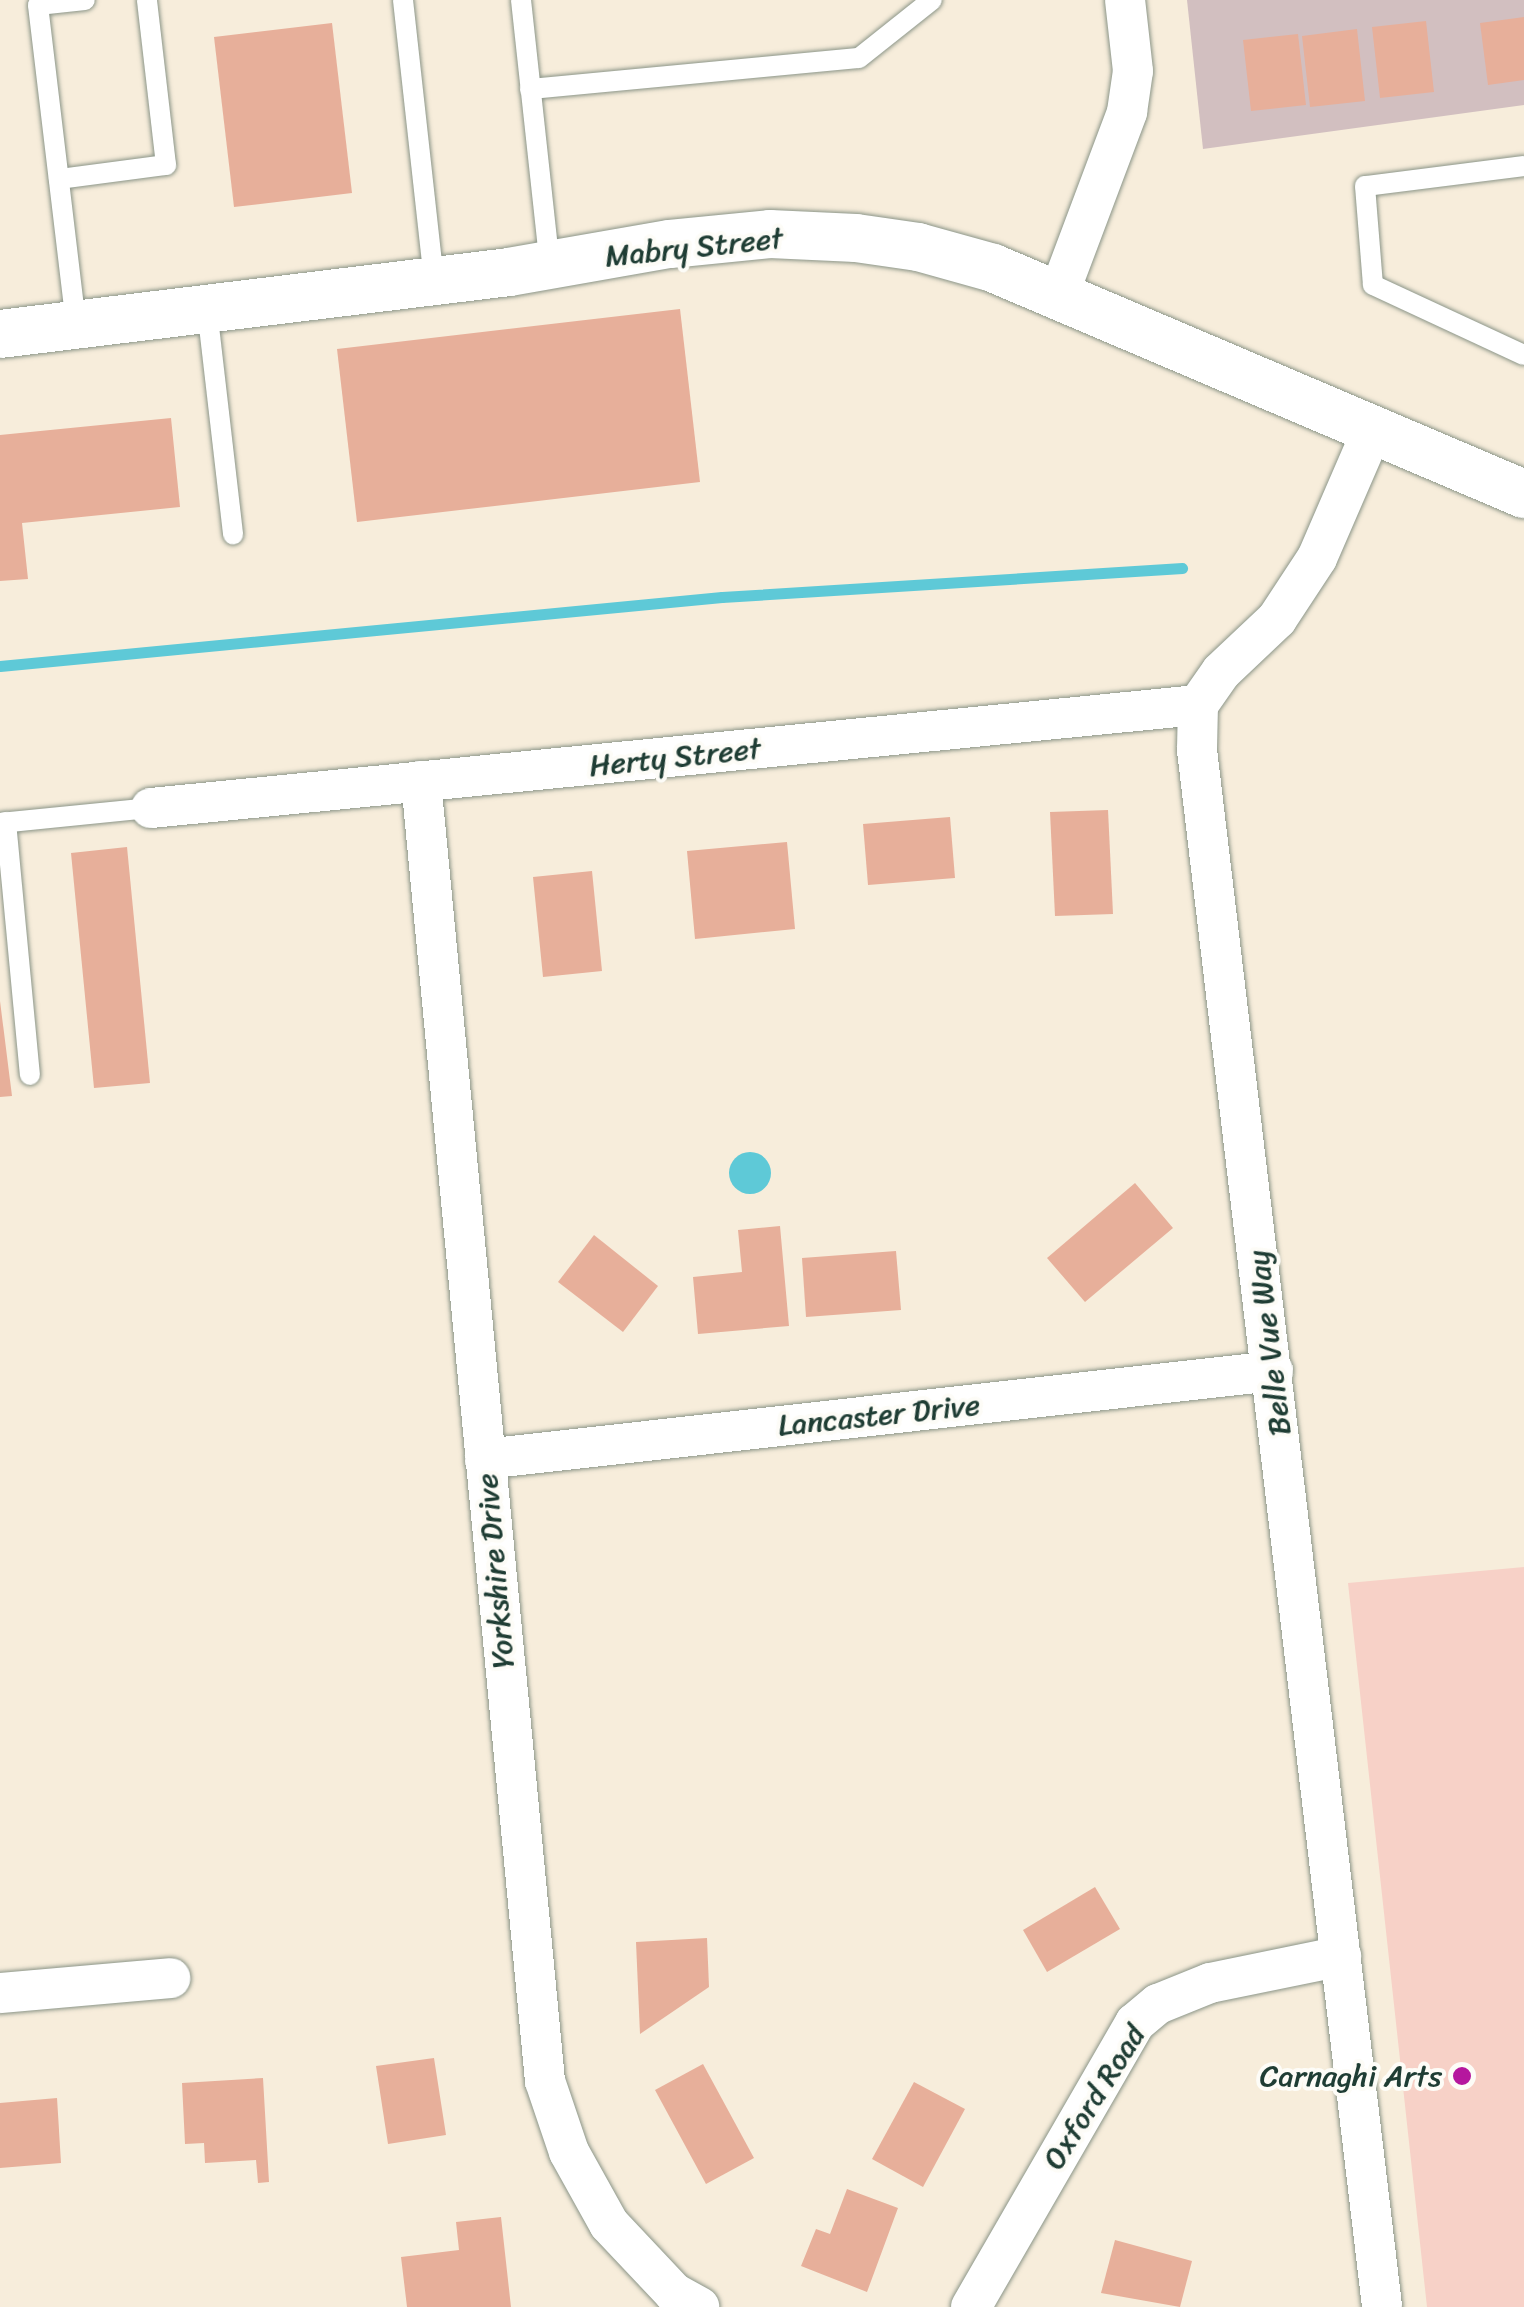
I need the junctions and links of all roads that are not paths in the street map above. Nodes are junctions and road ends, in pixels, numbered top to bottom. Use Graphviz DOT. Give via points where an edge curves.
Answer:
graph roads {
  1 [pos="85,0"];
  2 [pos="147,0"];
  3 [pos="403,0"];
  4 [pos="521,0"];
  5 [pos="932,0"];
  6 [pos="1125,0"];
  7 [pos="530,89"];
  8 [pos="1524,166"];
  9 [pos="58,179"];
  10 [pos="550,265"];
  11 [pos="434,281"];
  12 [pos="1058,296"];
  13 [pos="207,309"];
  14 [pos="76,325"];
  15 [pos="0,334"];
  16 [pos="1524,355"];
  17 [pos="1372,431"];
  18 [pos="1524,494"];
  19 [pos="233,535"];
  20 [pos="1198,705"];
  21 [pos="421,782"];
  22 [pos="151,808"];
  23 [pos="3,822"];
  24 [pos="30,1075"];
  25 [pos="1273,1371"];
  26 [pos="484,1459"];
  27 [pos="1340,1956"];
  28 [pos="170,1978"];
  29 [pos="0,1994"];
  30 [pos="699,2307"];
  31 [pos="972,2307"];
  32 [pos="1382,2307"];
  1 -- 9 [label="lane" via="38,5"];
  2 -- 9 [label="lane" via="166,166"];
  3 -- 11 [label="lane"];
  4 -- 7 [label="lane"];
  5 -- 7 [label="lane" via="859,58"];
  6 -- 12 [label="street" via="1133,71 1126,112"];
  7 -- 10 [label="lane"];
  8 -- 16 [label="lane" via="1365,186 1374,285"];
  9 -- 14 [label="lane"];
  10 -- 11 [label="street, Mabry Street"];
  10 -- 12 [label="street, Mabry Street" via="770,234 856,238 918,246"];
  11 -- 13 [label="street, Mabry Street"];
  12 -- 17 [label="street, Mabry Street"];
  13 -- 14 [label="street, Mabry Street"];
  13 -- 19 [label="lane"];
  14 -- 15 [label="street, Mabry Street"];
  17 -- 18 [label="street, Mabry Street"];
  17 -- 20 [label="street" via="1317,558 1277,619 1221,672"];
  20 -- 21 [label="street, Herty Street"];
  20 -- 25 [label="street, Belle Vue Way" via="1198,750"];
  21 -- 22 [label="street, Herty Street"];
  21 -- 26 [label="street, Yorkshire Drive"];
  22 -- 23 [label="lane"];
  23 -- 24 [label="lane"];
  25 -- 26 [label="street, Lancaster Drive"];
  25 -- 27 [label="street, Belle Vue Way"];
  26 -- 30 [label="street, Yorkshire Drive" via="545,2081 569,2152 609,2224 674,2293"];
  27 -- 31 [label="street, Oxford Road" via="1210,1983 1158,2004 1136,2023"];
  27 -- 32 [label="street, Belle Vue Way"];
  28 -- 29 [label="street"];
}
